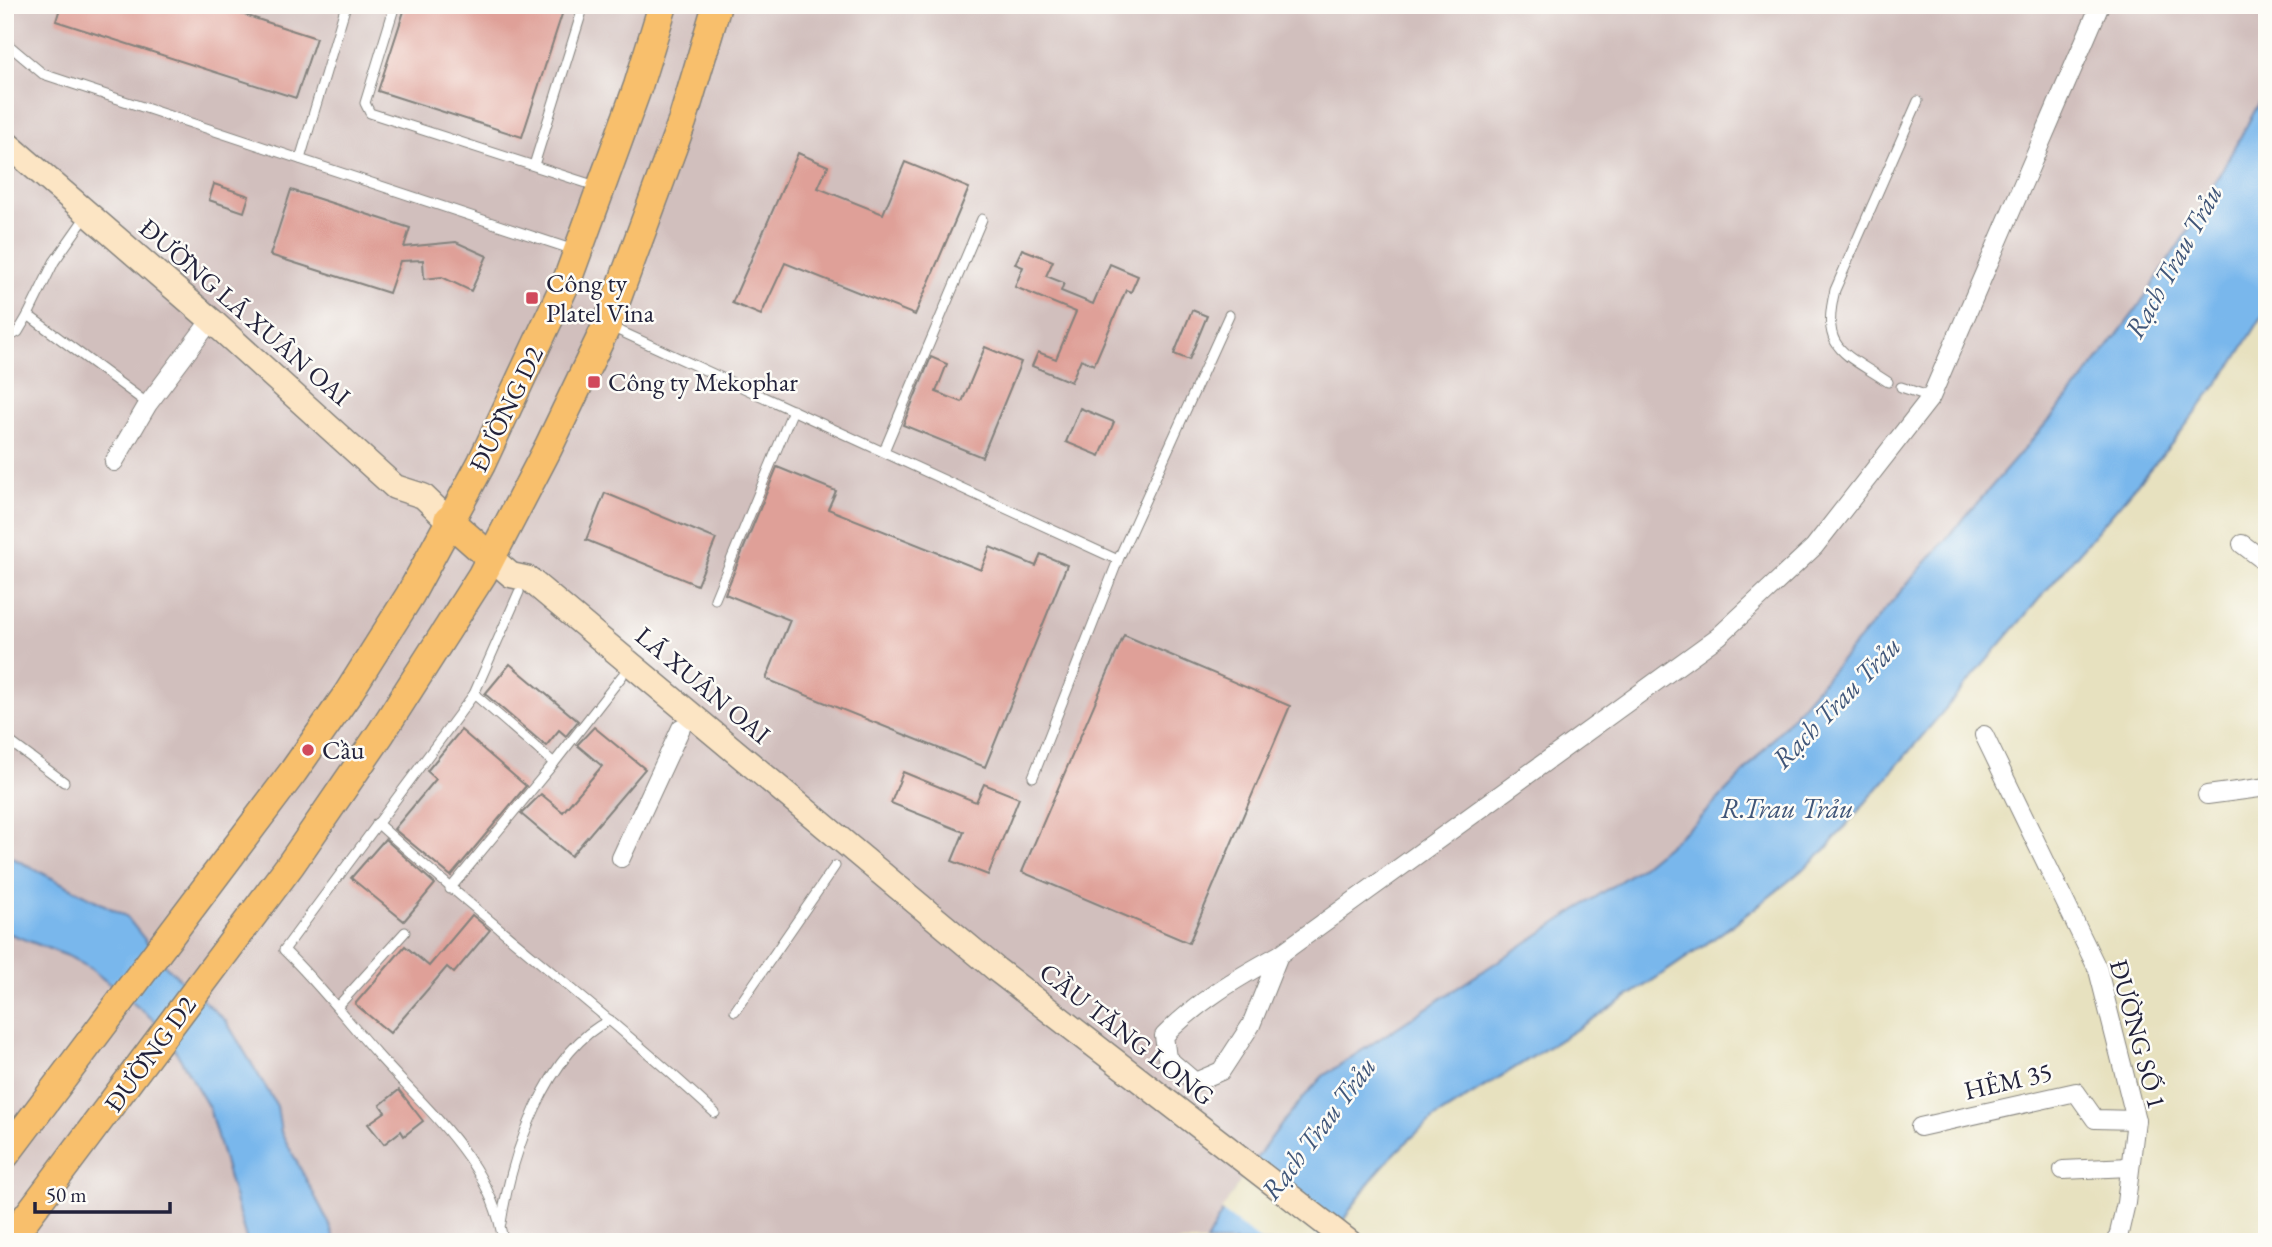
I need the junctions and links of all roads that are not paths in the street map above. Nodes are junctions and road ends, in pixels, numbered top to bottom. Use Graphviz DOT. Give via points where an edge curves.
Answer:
graph roads {
  1 [pos="346,5"];
  2 [pos="395,5"];
  3 [pos="584,5"];
  4 [pos="647,5"];
  5 [pos="663,5"];
  6 [pos="717,5"];
  7 [pos="733,5"];
  8 [pos="2100,5"];
  9 [pos="5,42"];
  10 [pos="1918,101"];
  11 [pos="5,142"];
  12 [pos="300,159"];
  13 [pos="534,165"];
  14 [pos="604,177"];
  15 [pos="87,215"];
  16 [pos="982,219"];
  17 [pos="579,252"];
  18 [pos="620,291"];
  19 [pos="29,315"];
  20 [pos="1229,315"];
  21 [pos="211,320"];
  22 [pos="607,325"];
  23 [pos="5,339"];
  24 [pos="1888,382"];
  25 [pos="1901,387"];
  26 [pos="1931,397"];
  27 [pos="148,404"];
  28 [pos="793,411"];
  29 [pos="884,451"];
  30 [pos="114,462"];
  31 [pos="448,520"];
  32 [pos="2242,544"];
  33 [pos="490,557"];
  34 [pos="1118,560"];
  35 [pos="2267,563"];
  36 [pos="519,592"];
  37 [pos="715,599"];
  38 [pos="622,676"];
  39 [pos="474,694"];
  40 [pos="681,728"];
  41 [pos="1984,735"];
  42 [pos="5,738"];
  43 [pos="554,763"];
  44 [pos="1033,777"];
  45 [pos="64,782"];
  46 [pos="2267,787"];
  47 [pos="2207,795"];
  48 [pos="377,823"];
  49 [pos="621,858"];
  50 [pos="835,866"];
  51 [pos="874,866"];
  52 [pos="450,889"];
  53 [pos="405,932"];
  54 [pos="1279,955"];
  55 [pos="338,1006"];
  56 [pos="735,1011"];
  57 [pos="610,1020"];
  58 [pos="715,1113"];
  59 [pos="2136,1120"];
  60 [pos="1920,1127"];
  61 [pos="5,1155"];
  62 [pos="2130,1167"];
  63 [pos="2063,1170"];
  64 [pos="501,1225"];
  65 [pos="8,1242"];
  66 [pos="503,1242"];
  67 [pos="1349,1242"];
  68 [pos="2117,1242"];
  1 -- 12 [label="lane"];
  2 -- 13 [label="lane" via="366,109"];
  3 -- 13 [label="lane"];
  4 -- 14 [label="main road, ĐƯỜNG D2" via="605,134"];
  5 -- 14 [label="main road, ĐƯỜNG D2"];
  6 -- 18 [label="main road, ĐƯỜNG D2" via="682,122"];
  7 -- 18 [label="main road, ĐƯỜNG D2" via="703,106 642,274"];
  8 -- 26 [label="street"];
  9 -- 12 [label="lane" via="43,74"];
  10 -- 24 [label="lane" via="1835,290 1827,319 1838,348"];
  11 -- 15 [label="main road, ĐƯỜNG LÃ XUÂN OAI"];
  12 -- 17 [label="lane"];
  13 -- 14 [label="lane"];
  14 -- 17 [label="main road, ĐƯỜNG D2"];
  15 -- 19 [label="lane" via="54,262"];
  15 -- 21 [label="main road, ĐƯỜNG LÃ XUÂN OAI"];
  16 -- 29 [label="lane"];
  17 -- 31 [label="main road, ĐƯỜNG D2" via="481,464"];
  18 -- 22 [label="main road, ĐƯỜNG D2"];
  19 -- 23 [label="lane" via="18,332"];
  19 -- 27 [label="lane"];
  20 -- 34 [label="lane"];
  21 -- 27 [label="street"];
  21 -- 31 [label="main road, ĐƯỜNG LÃ XUÂN OAI" via="395,487 423,496"];
  22 -- 28 [label="lane"];
  22 -- 33 [label="main road, ĐƯỜNG D2"];
  25 -- 26 [label="lane"];
  26 -- 54 [label="street" via="1814,547 1719,636"];
  27 -- 30 [label="street"];
  28 -- 29 [label="lane"];
  28 -- 37 [label="lane"];
  29 -- 34 [label="lane"];
  31 -- 33 [label="main road"];
  31 -- 61 [label="main road, ĐƯỜNG D2" via="425,568 347,695"];
  32 -- 35 [label="street"];
  33 -- 51 [label="main road, LÃ XUÂN OAI" via="511,575 529,579"];
  33 -- 65 [label="main road, ĐƯỜNG D2" via="382,733 290,864"];
  34 -- 44 [label="lane"];
  36 -- 39 [label="lane"];
  38 -- 43 [label="lane"];
  39 -- 43 [label="lane"];
  39 -- 48 [label="lane"];
  40 -- 49 [label="street"];
  41 -- 59 [label="street, ĐƯỜNG SỐ 1" via="2098,970"];
  42 -- 45 [label="lane"];
  43 -- 52 [label="lane"];
  46 -- 47 [label="street"];
  48 -- 52 [label="lane"];
  48 -- 55 [label="lane" via="284,950"];
  50 -- 56 [label="lane"];
  51 -- 67 [label="main road, CẦU TĂNG LONG" via="1061,1021"];
  52 -- 57 [label="lane"];
  53 -- 55 [label="lane"];
  54 -- 54 [label="street" via="1222,987 1164,1036 1167,1058 1195,1082 1222,1071 1251,1025"];
  55 -- 64 [label="lane" via="463,1150 487,1185"];
  57 -- 58 [label="lane"];
  57 -- 64 [label="lane" via="579,1042 545,1090 506,1191"];
  59 -- 60 [label="street, HẺM 35" via="2095,1119 2076,1092"];
  59 -- 62 [label="street, ĐƯỜNG SỐ 1"];
  62 -- 63 [label="street"];
  62 -- 68 [label="street, ĐƯỜNG SỐ 1"];
  64 -- 66 [label="lane"];
}
